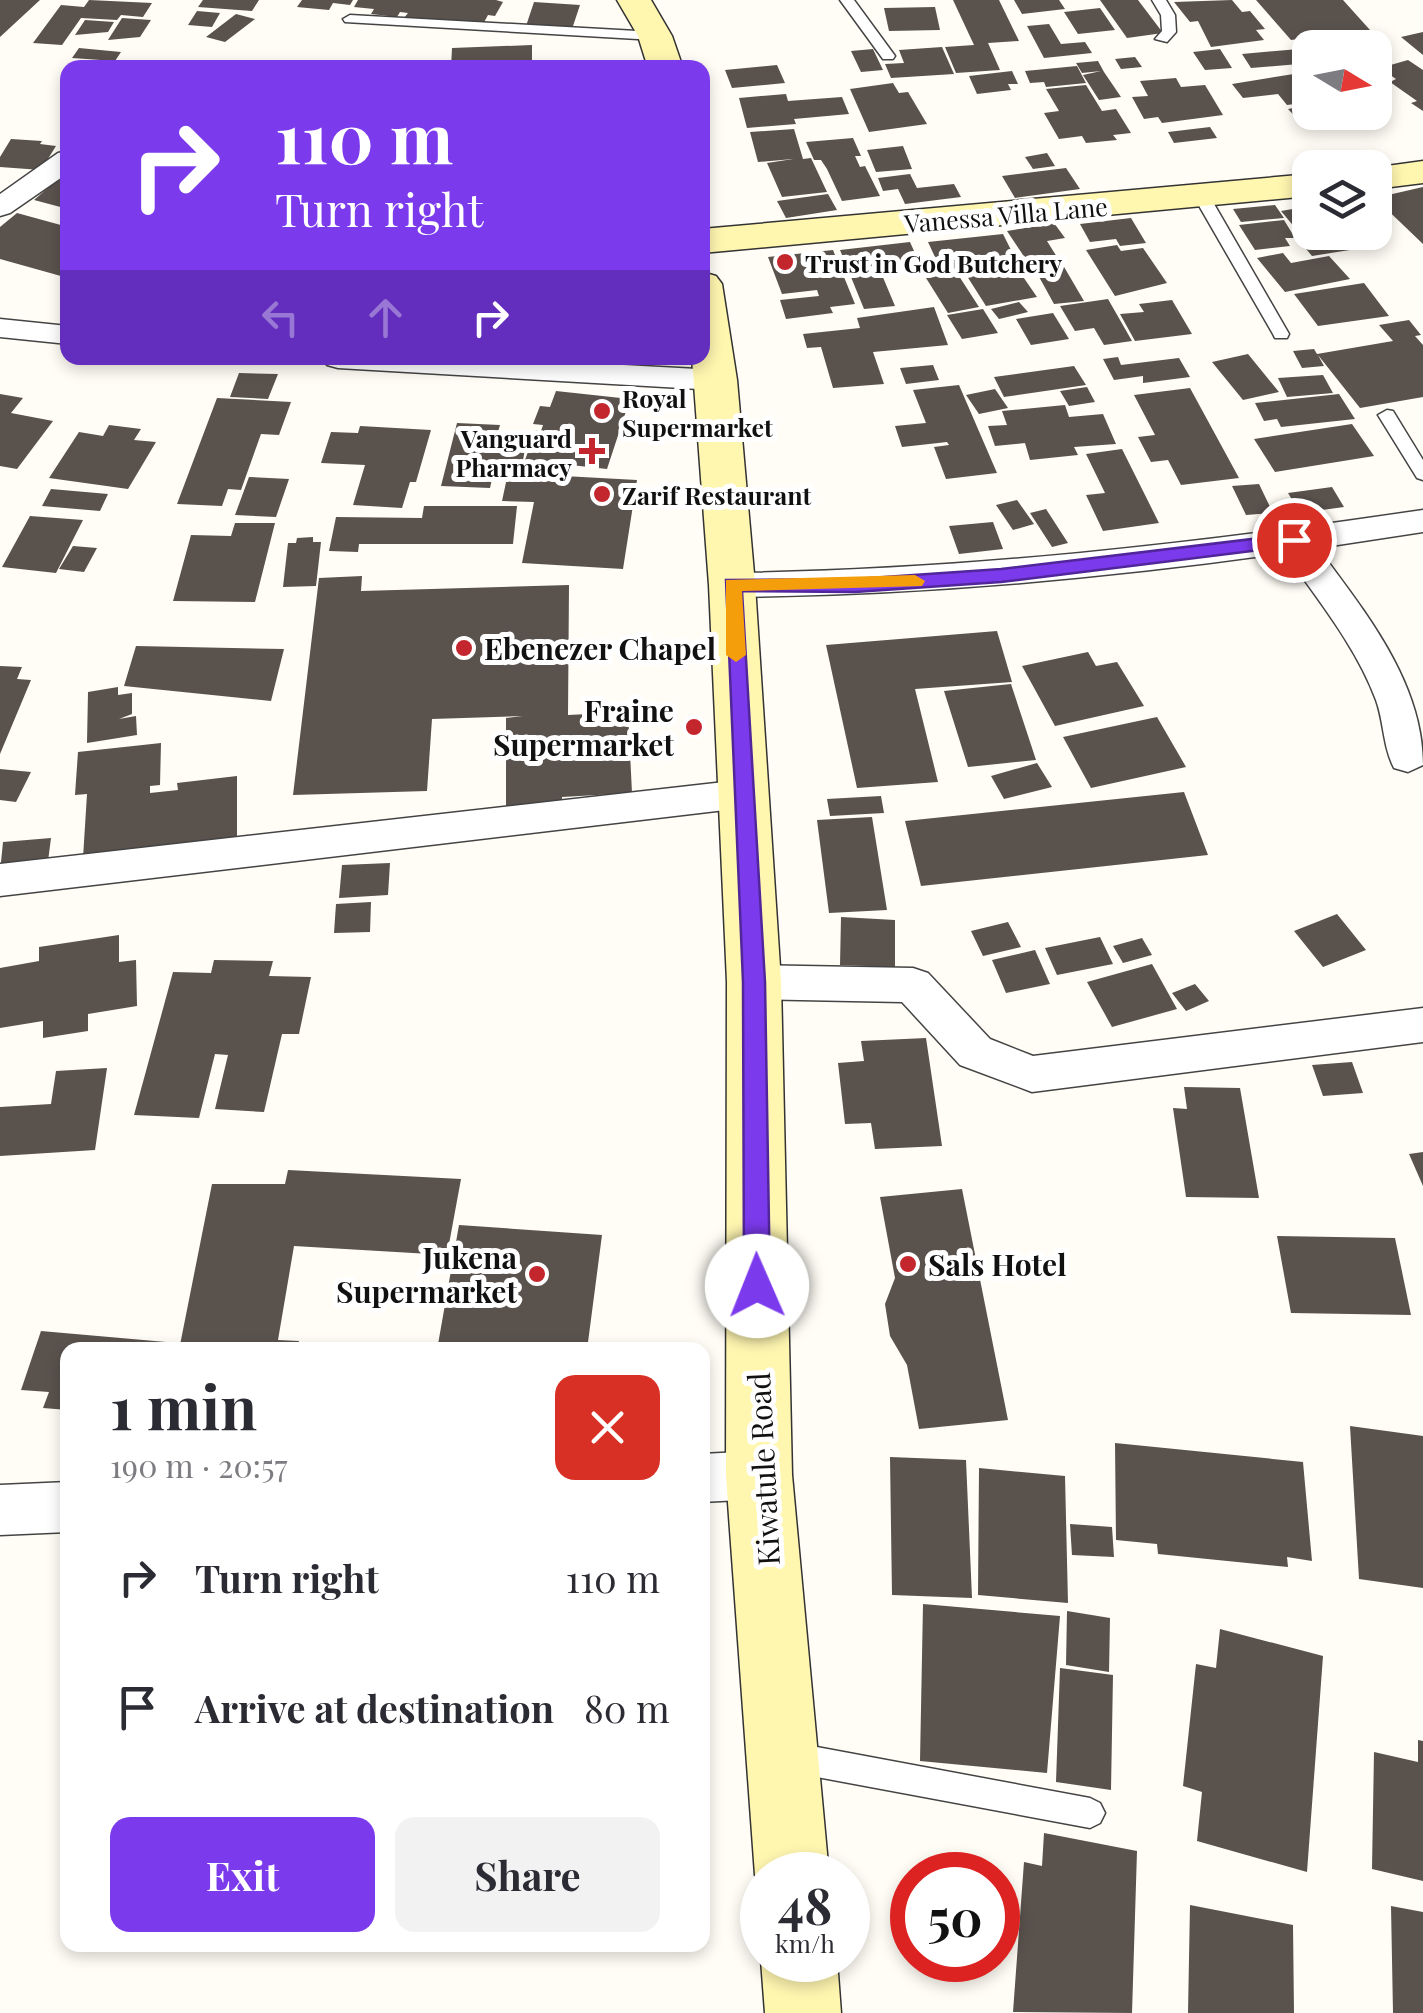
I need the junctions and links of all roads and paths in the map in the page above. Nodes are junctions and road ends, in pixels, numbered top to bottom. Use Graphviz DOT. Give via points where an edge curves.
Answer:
graph roads {
  1 [pos="634,0"];
  2 [pos="848,0"];
  3 [pos="1159,0"];
  4 [pos="350,19"];
  5 [pos="1162,39"];
  6 [pos="660,52"];
  7 [pos="888,56"];
  8 [pos="60,165"];
  9 [pos="1423,172"];
  10 [pos="1392,176"];
  11 [pos="1292,187"];
  12 [pos="1202,197"];
  13 [pos="0,208"];
  14 [pos="710,240"];
  15 [pos="0,328"];
  16 [pos="1282,334"];
  17 [pos="60,335"];
  18 [pos="710,339"];
  19 [pos="458,365"];
  20 [pos="716,380"];
  21 [pos="1387,415"];
  22 [pos="1423,474"];
  23 [pos="1423,521"];
  24 [pos="1294,540"];
  25 [pos="732,585"];
  26 [pos="1408,758"];
  27 [pos="742,794"];
  28 [pos="0,880"];
  29 [pos="754,982"];
  30 [pos="1423,1024"];
  31 [pos="759,1475"];
  32 [pos="710,1478"];
  33 [pos="60,1507"];
  34 [pos="0,1510"];
  35 [pos="782,1756"];
  36 [pos="1090,1814"];
  37 [pos="790,1852"];
  38 [pos="801,1982"];
  39 [pos="803,2013"];
  1 -- 6 [label="main road"];
  2 -- 7 [label="lane"];
  3 -- 5 [label="lane" via="1170,24"];
  4 -- 6 [label="lane"];
  8 -- 13 [label="street"];
  9 -- 10 [label="main road"];
  11 -- 12 [label="main road, Vanessa Villa Lane"];
  12 -- 14 [label="main road, Vanessa Villa Lane"];
  12 -- 16 [label="lane"];
  15 -- 17 [label="street"];
  18 -- 20 [label="main road, Kiwatule Road"];
  19 -- 20 [label="street"];
  20 -- 25 [label="main road, Kiwatule Road"];
  21 -- 22 [label="lane"];
  23 -- 24 [label="street"];
  24 -- 25 [label="street" via="1001,575"];
  24 -- 26 [label="street" via="1354,622 1396,700"];
  25 -- 27 [label="main road, Kiwatule Road"];
  27 -- 28 [label="street"];
  27 -- 29 [label="main road, Kiwatule Road"];
  29 -- 30 [label="street" via="913,985 975,1052 1032,1074"];
  29 -- 31 [label="main road, Kiwatule Road"];
  31 -- 32 [label="street"];
  31 -- 35 [label="main road, Kiwatule Road"];
  33 -- 34 [label="street"];
  35 -- 36 [label="lane"];
  35 -- 37 [label="main road, Kiwatule Road"];
  38 -- 39 [label="main road"];
}
